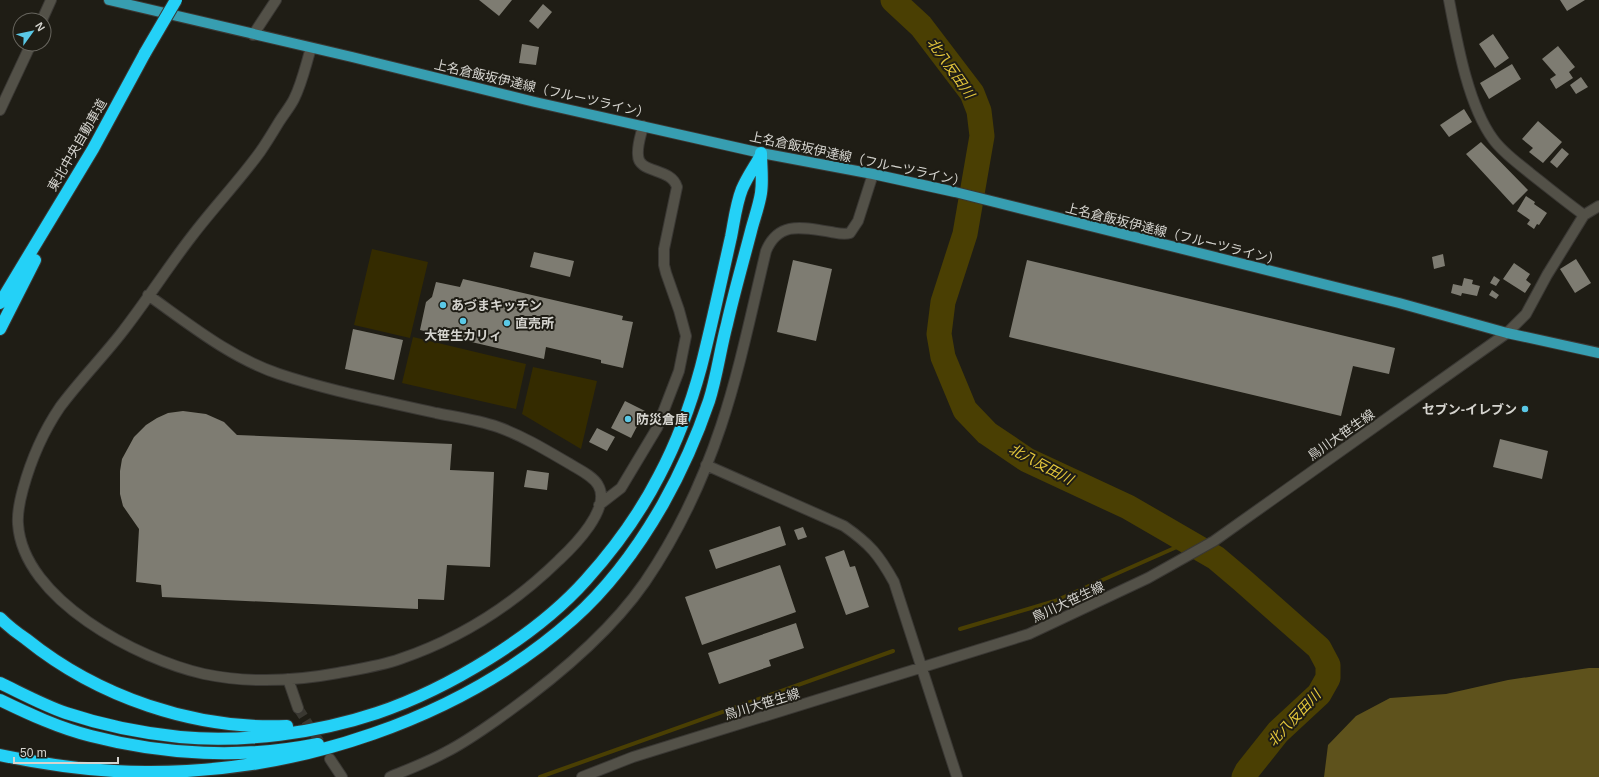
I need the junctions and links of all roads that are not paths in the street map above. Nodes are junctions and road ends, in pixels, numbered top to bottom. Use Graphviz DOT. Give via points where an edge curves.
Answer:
graph roads {
  1 [pos="51,0"];
  2 [pos="109,0"];
  3 [pos="176,0"];
  4 [pos="276,0"];
  5 [pos="1449,0"];
  6 [pos="122,1"];
  7 [pos="46,12"];
  8 [pos="253,35"];
  9 [pos="311,48"];
  10 [pos="27,52"];
  11 [pos="0,110"];
  12 [pos="643,126"];
  13 [pos="93,148"];
  14 [pos="761,153"];
  15 [pos="873,174"];
  16 [pos="1599,206"];
  17 [pos="1584,216"];
  18 [pos="148,295"];
  19 [pos="0,303"];
  20 [pos="0,329"];
  21 [pos="1507,334"];
  22 [pos="1599,353"];
  23 [pos="706,465"];
  24 [pos="599,505"];
  25 [pos="0,618"];
  26 [pos="921,668"];
  27 [pos="288,679"];
  28 [pos="0,683"];
  29 [pos="0,700"];
  30 [pos="298,708"];
  31 [pos="336,724"];
  32 [pos="387,728"];
  33 [pos="0,756"];
  34 [pos="330,759"];
  35 [pos="342,777"];
  36 [pos="390,777"];
  37 [pos="582,777"];
  38 [pos="957,777"];
  1 -- 7 [label="street"];
  2 -- 6 [label="main road, 上名倉飯坂伊達線（フルーツライン）"];
  3 -- 13 [label="highway, 東北中央自動車道, bridge"];
  4 -- 8 [label="street"];
  5 -- 17 [label="street" via="1460,53 1484,126 1516,162"];
  6 -- 8 [label="main road, 上名倉飯坂伊達線（フルーツライン）"];
  8 -- 9 [label="main road, 上名倉飯坂伊達線（フルーツライン）"];
  9 -- 12 [label="main road, 上名倉飯坂伊達線（フルーツライン）"];
  9 -- 18 [label="street" via="295,97 260,152 193,234"];
  10 -- 11 [label="street"];
  12 -- 14 [label="main road, 上名倉飯坂伊達線（フルーツライン）"];
  12 -- 24 [label="street" via="639,161 676,182 664,258 666,273 686,336 679,371 657,428 621,488"];
  13 -- 19 [label="highway, 東北中央自動車道"];
  13 -- 20 [label="highway"];
  14 -- 15 [label="main road, 上名倉飯坂伊達線（フルーツライン）"];
  14 -- 31 [label="highway" via="741,190 701,367 686,414 659,476 637,514 612,549 586,581 560,606 501,651 445,683 416,696 378,712"];
  14 -- 32 [label="highway" via="762,191 709,400 682,468 662,506 622,566 596,596 548,640 487,682"];
  15 -- 21 [label="main road, 上名倉飯坂伊達線（フルーツライン）" via="1399,302"];
  15 -- 23 [label="street" via="858,221 850,233 841,234 798,227 784,230 771,240 721,426"];
  16 -- 17 [label="street"];
  17 -- 21 [label="street, 鳥川大笹生線" via="1526,314"];
  18 -- 24 [label="street" via="243,358 279,374 323,387 493,425 526,438 598,483 601,495"];
  18 -- 27 [label="street" via="126,327 60,408 44,434 32,462 19,505 17,522 24,552 42,581 54,594 88,621 132,647 204,674 235,678"];
  21 -- 22 [label="main road, 上名倉飯坂伊達線（フルーツライン）"];
  21 -- 26 [label="street, 鳥川大笹生線" via="1214,541 1148,578 1029,634"];
  23 -- 26 [label="street" via="844,526 864,540 882,560 894,582"];
  23 -- 36 [label="street" via="685,512 644,583 593,641 547,683 475,735 447,752"];
  24 -- 27 [label="street" via="583,535 542,577 501,608 453,636 396,660 370,667 316,677"];
  25 -- 31 [label="highway" via="70,670 118,694 157,708 197,720 236,725 282,727"];
  26 -- 37 [label="street, 鳥川大笹生線" via="633,757"];
  26 -- 38 [label="street"];
  27 -- 30 [label="street"];
  28 -- 31 [label="highway" via="64,712 123,728 174,736 218,739 295,732"];
  29 -- 32 [label="highway" via="52,723 90,736 125,744 197,753 286,749"];
  32 -- 33 [label="highway" via="310,753 224,768 186,771 107,771 62,767"];
  34 -- 35 [label="street"];
}
